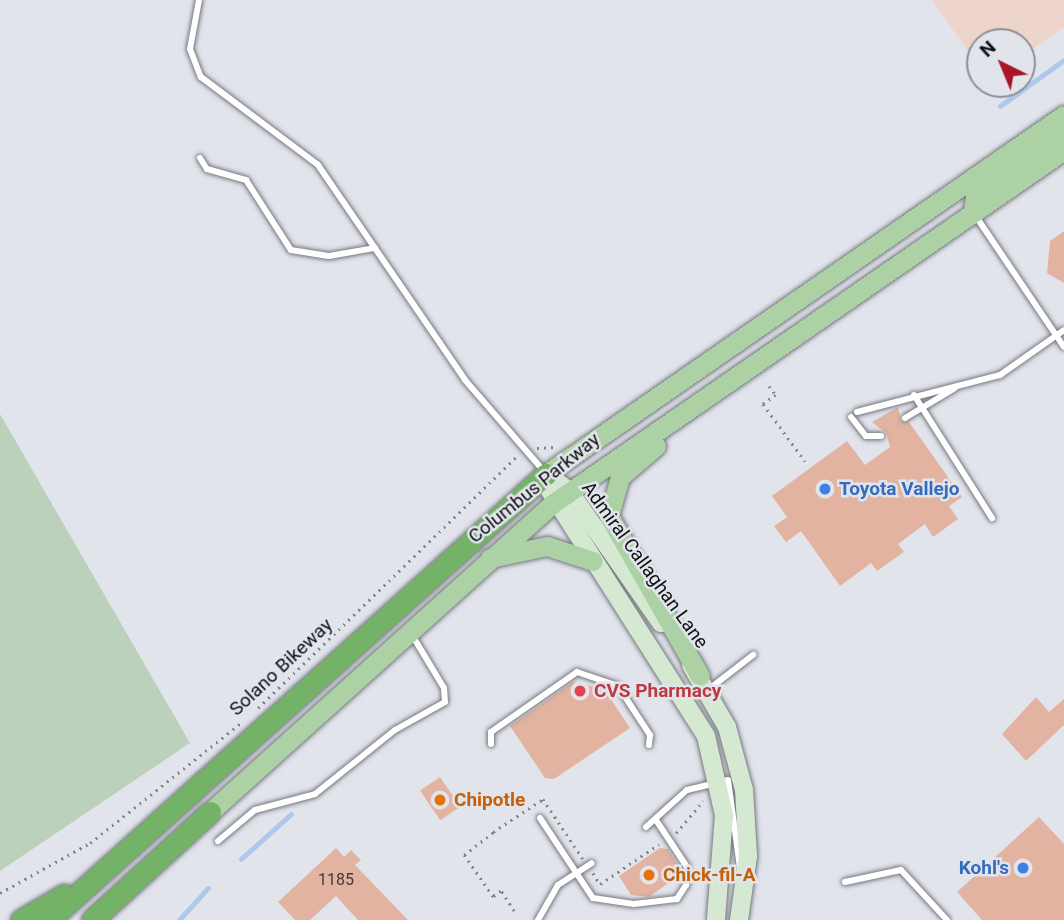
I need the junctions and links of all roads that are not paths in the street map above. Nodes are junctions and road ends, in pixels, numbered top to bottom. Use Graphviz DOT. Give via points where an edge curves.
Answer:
graph roads {
  1 [pos="199,0"];
  2 [pos="1064,115"];
  3 [pos="1064,131"];
  4 [pos="1064,149"];
  5 [pos="200,158"];
  6 [pos="973,213"];
  7 [pos="375,248"];
  8 [pos="1064,330"];
  9 [pos="1056,335"];
  10 [pos="1064,347"];
  11 [pos="754,365"];
  12 [pos="963,384"];
  13 [pos="914,395"];
  14 [pos="919,408"];
  15 [pos="905,418"];
  16 [pos="881,436"];
  17 [pos="546,474"];
  18 [pos="569,492"];
  19 [pos="552,504"];
  20 [pos="992,518"];
  21 [pos="486,559"];
  22 [pos="593,561"];
  23 [pos="409,630"];
  24 [pos="753,655"];
  25 [pos="704,682"];
  26 [pos="491,744"];
  27 [pos="649,745"];
  28 [pos="718,780"];
  29 [pos="211,812"];
  30 [pos="540,818"];
  31 [pos="656,820"];
  32 [pos="646,827"];
  33 [pos="190,831"];
  34 [pos="218,841"];
  35 [pos="592,863"];
  36 [pos="102,873"];
  37 [pos="577,873"];
  38 [pos="746,879"];
  39 [pos="845,882"];
  40 [pos="21,920"];
  41 [pos="49,920"];
  42 [pos="92,920"];
  43 [pos="107,920"];
  44 [pos="538,920"];
  45 [pos="716,920"];
  46 [pos="739,920"];
  47 [pos="947,920"];
  1 -- 7 [label="lane" via="190,49 201,77 318,165"];
  2 -- 17 [label="main road, Columbus Parkway"];
  3 -- 6 [label="main road" via="975,195"];
  4 -- 6 [label="main road, Columbus Parkway"];
  5 -- 7 [label="lane" via="207,169 246,180 291,250 329,256"];
  6 -- 9 [label="lane"];
  6 -- 11 [label="main road, Columbus Parkway"];
  7 -- 17 [label="lane" via="465,380"];
  8 -- 9 [label="lane"];
  9 -- 10 [label="lane"];
  9 -- 12 [label="lane" via="1000,375"];
  11 -- 18 [label="main road, Columbus Parkway"];
  11 -- 25 [label="main road" via="621,476 611,501 613,528 652,584"];
  12 -- 13 [label="lane"];
  12 -- 14 [label="lane"];
  13 -- 14 [label="lane"];
  13 -- 16 [label="lane" via="854,414 866,436"];
  14 -- 15 [label="lane"];
  14 -- 20 [label="lane"];
  17 -- 18 [label="main road, Admiral Callaghan Lane"];
  17 -- 19 [label="main road, Admiral Callaghan Lane"];
  17 -- 36 [label="highway, Columbus Parkway"];
  18 -- 19 [label="main road, Columbus Parkway"];
  18 -- 25 [label="main road, Admiral Callaghan Lane"];
  19 -- 21 [label="main road, Columbus Parkway"];
  19 -- 22 [label="main road, Admiral Callaghan Lane"];
  21 -- 22 [label="main road" via="547,546"];
  21 -- 23 [label="main road, Columbus Parkway"];
  22 -- 28 [label="main road, Admiral Callaghan Lane" via="692,707"];
  23 -- 29 [label="main road, Columbus Parkway"];
  23 -- 34 [label="lane" via="444,688 444,702 395,730 315,794 255,810"];
  24 -- 25 [label="lane"];
  25 -- 38 [label="main road, Admiral Callaghan Lane" via="744,790"];
  26 -- 27 [label="lane" via="491,732 577,672 618,687 650,735"];
  28 -- 31 [label="lane" via="687,790"];
  28 -- 38 [label="lane" via="731,784 738,861"];
  28 -- 45 [label="main road, Admiral Callaghan Lane" via="726,855"];
  29 -- 33 [label="highway, Columbus Parkway"];
  30 -- 37 [label="lane"];
  31 -- 32 [label="lane"];
  31 -- 37 [label="lane" via="687,867 677,899 605,904"];
  33 -- 42 [label="highway, Columbus Parkway"];
  33 -- 43 [label="highway"];
  35 -- 37 [label="lane"];
  36 -- 40 [label="highway"];
  36 -- 41 [label="highway, Columbus Parkway"];
  37 -- 44 [label="lane" via="558,885"];
  38 -- 46 [label="main road, Admiral Callaghan Lane"];
  39 -- 47 [label="lane" via="901,870"];
}
